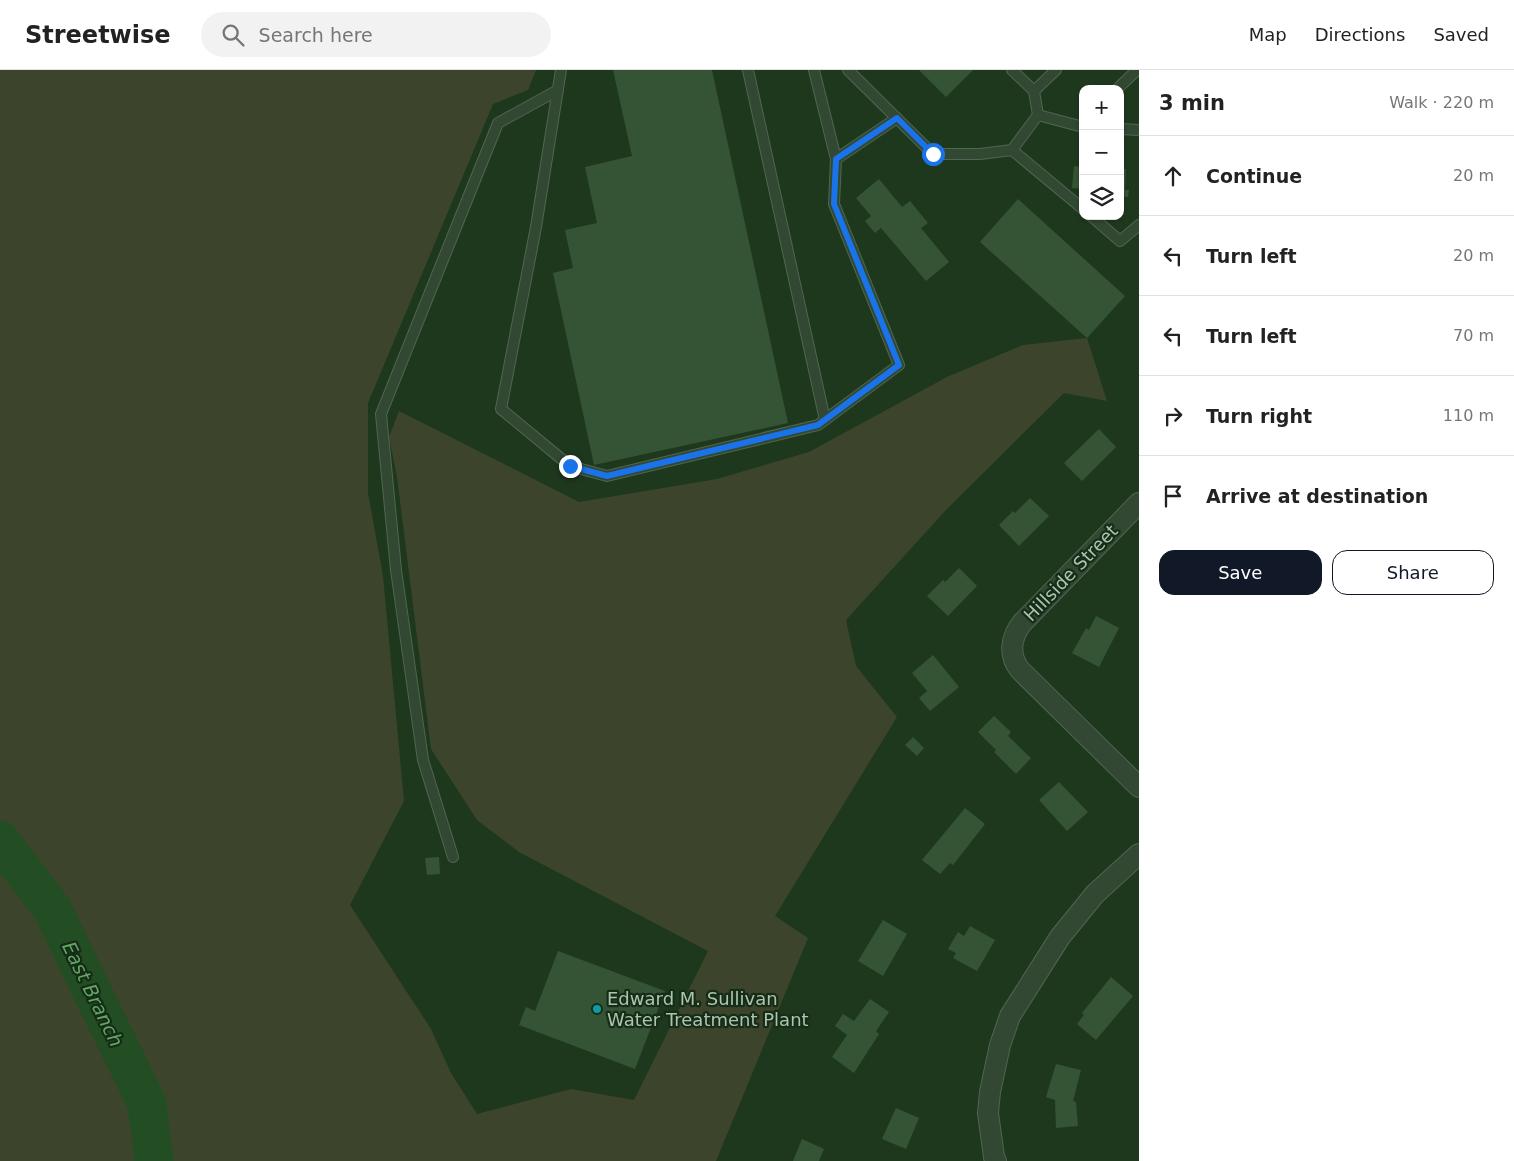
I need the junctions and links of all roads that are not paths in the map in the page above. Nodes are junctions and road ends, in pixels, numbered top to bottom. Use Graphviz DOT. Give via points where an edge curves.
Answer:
graph roads {
  1 [pos="561,70"];
  2 [pos="748,70"];
  3 [pos="814,70"];
  4 [pos="848,70"];
  5 [pos="1012,70"];
  6 [pos="1056,70"];
  7 [pos="1137,70"];
  8 [pos="1121,85"];
  9 [pos="558,90"];
  10 [pos="1034,91"];
  11 [pos="1038,115"];
  12 [pos="897,118"];
  13 [pos="1079,125"];
  14 [pos="1124,129"];
  15 [pos="1139,130"];
  16 [pos="1012,150"];
  17 [pos="836,159"];
  18 [pos="1079,206"];
  19 [pos="1096,220"];
  20 [pos="1139,225"];
  21 [pos="825,420"];
  22 [pos="1139,503"];
  23 [pos="1139,787"];
  24 [pos="1139,854"];
  25 [pos="453,856"];
  26 [pos="996,1161"];
  1 -- 9 [label="lane"];
  2 -- 21 [label="lane"];
  3 -- 17 [label="lane"];
  4 -- 12 [label="lane"];
  5 -- 10 [label="lane"];
  6 -- 10 [label="lane"];
  7 -- 8 [label="lane"];
  9 -- 21 [label="lane" via="501,409 570,466 607,476 818,425"];
  9 -- 25 [label="lane" via="498,122 381,414 396,570 423,760"];
  10 -- 11 [label="lane"];
  11 -- 13 [label="lane"];
  11 -- 16 [label="lane"];
  12 -- 16 [label="lane" via="933,154"];
  12 -- 17 [label="lane"];
  14 -- 15 [label="lane"];
  16 -- 18 [label="lane"];
  17 -- 21 [label="lane" via="834,204 899,365"];
  19 -- 20 [label="lane" via="1120,240"];
  22 -- 23 [label="street, Hillside Street" via="1022,623 1012,648 1020,670"];
  24 -- 26 [label="street" via="1095,894 1060,937 1010,1016 990,1092 988,1113"];
}
